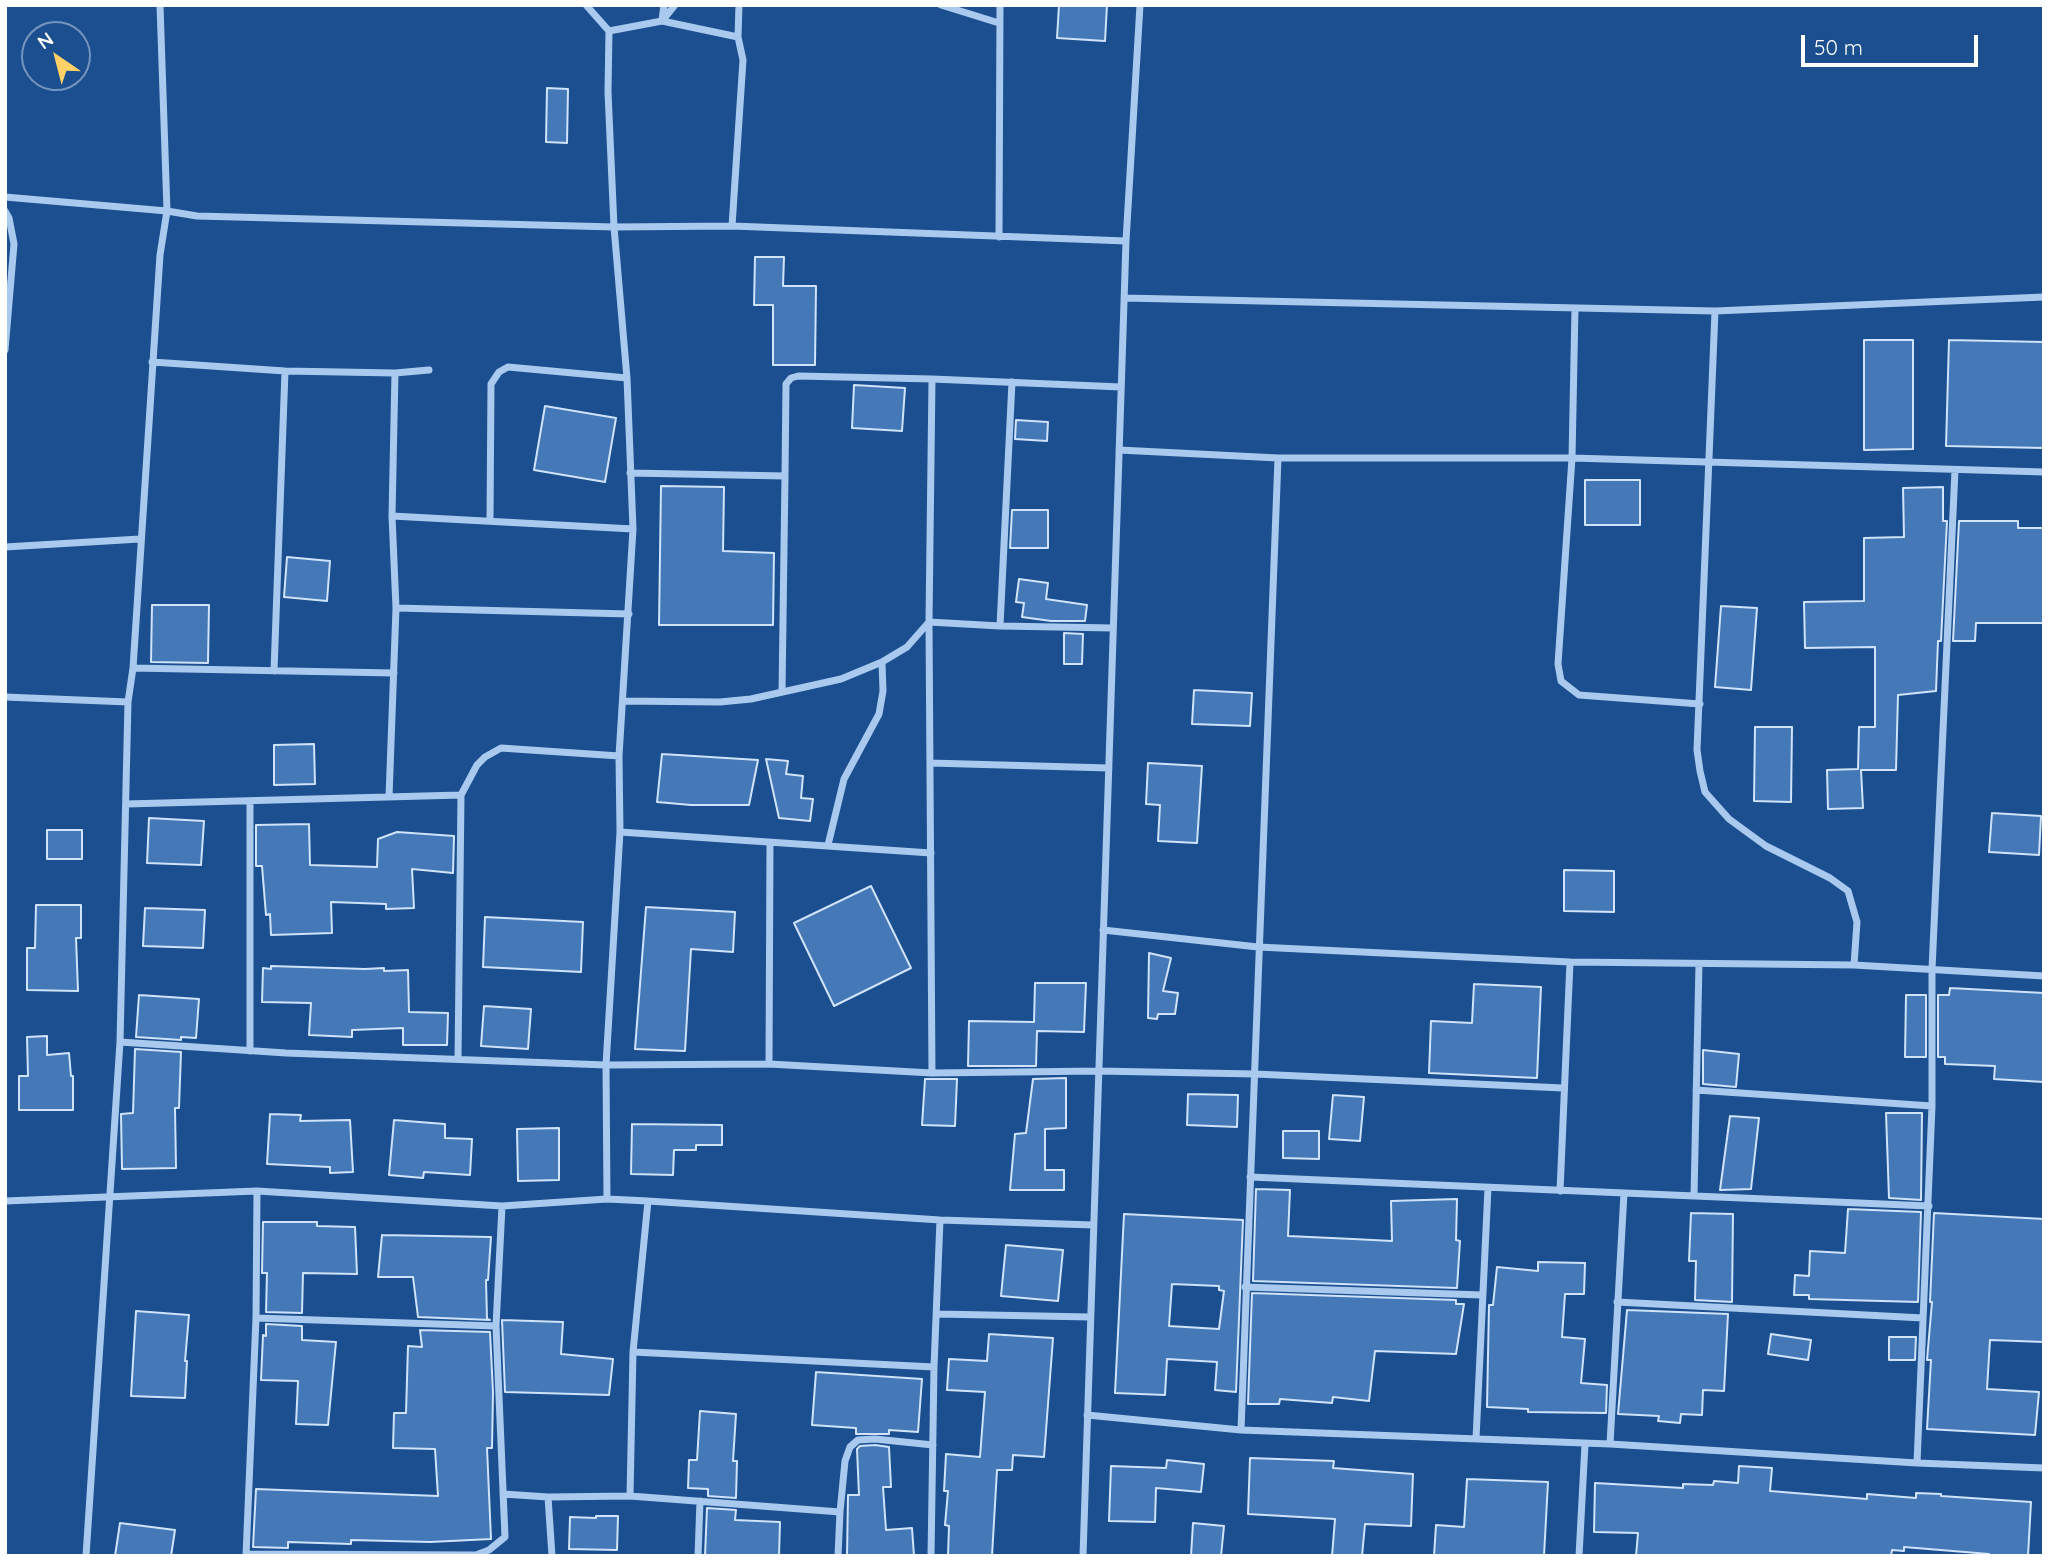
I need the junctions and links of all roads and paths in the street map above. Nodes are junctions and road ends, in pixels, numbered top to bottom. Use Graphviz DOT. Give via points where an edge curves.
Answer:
graph roads {
  1 [pos="160,5"];
  2 [pos="586,5"];
  3 [pos="664,5"];
  4 [pos="675,5"];
  5 [pos="739,5"];
  6 [pos="942,5"];
  7 [pos="1000,5"];
  8 [pos="1140,5"];
  9 [pos="662,20"];
  10 [pos="999,23"];
  11 [pos="609,31"];
  12 [pos="738,37"];
  13 [pos="5,197"];
  14 [pos="5,211"];
  15 [pos="167,211"];
  16 [pos="732,226"];
  17 [pos="614,227"];
  18 [pos="999,237"];
  19 [pos="1126,241"];
  20 [pos="2044,297"];
  21 [pos="1124,298"];
  22 [pos="1575,308"];
  23 [pos="1714,311"];
  24 [pos="5,350"];
  25 [pos="152,362"];
  26 [pos="285,370"];
  27 [pos="429,370"];
  28 [pos="395,373"];
  29 [pos="627,378"];
  30 [pos="932,379"];
  31 [pos="1012,382"];
  32 [pos="1121,387"];
  33 [pos="1119,450"];
  34 [pos="1278,458"];
  35 [pos="1572,458"];
  36 [pos="1709,464"];
  37 [pos="1955,470"];
  38 [pos="2044,472"];
  39 [pos="630,473"];
  40 [pos="785,476"];
  41 [pos="392,516"];
  42 [pos="490,522"];
  43 [pos="634,529"];
  44 [pos="140,538"];
  45 [pos="5,547"];
  46 [pos="396,608"];
  47 [pos="629,614"];
  48 [pos="929,622"];
  49 [pos="1000,626"];
  50 [pos="1113,628"];
  51 [pos="881,662"];
  52 [pos="133,668"];
  53 [pos="274,671"];
  54 [pos="394,673"];
  55 [pos="782,692"];
  56 [pos="5,696"];
  57 [pos="623,701"];
  58 [pos="128,702"];
  59 [pos="1700,704"];
  60 [pos="619,756"];
  61 [pos="930,763"];
  62 [pos="1109,768"];
  63 [pos="461,795"];
  64 [pos="389,797"];
  65 [pos="250,802"];
  66 [pos="126,804"];
  67 [pos="621,832"];
  68 [pos="770,844"];
  69 [pos="828,845"];
  70 [pos="931,853"];
  71 [pos="1103,930"];
  72 [pos="1258,947"];
  73 [pos="1570,962"];
  74 [pos="1699,964"];
  75 [pos="1854,965"];
  76 [pos="1932,970"];
  77 [pos="2044,976"];
  78 [pos="120,1042"];
  79 [pos="250,1051"];
  80 [pos="458,1059"];
  81 [pos="769,1064"];
  82 [pos="606,1065"];
  83 [pos="1098,1071"];
  84 [pos="932,1073"];
  85 [pos="1255,1074"];
  86 [pos="1563,1088"];
  87 [pos="1696,1090"];
  88 [pos="1932,1106"];
  89 [pos="1250,1177"];
  90 [pos="1488,1188"];
  91 [pos="257,1191"];
  92 [pos="1560,1191"];
  93 [pos="1624,1194"];
  94 [pos="109,1196"];
  95 [pos="1694,1196"];
  96 [pos="607,1199"];
  97 [pos="5,1201"];
  98 [pos="648,1201"];
  99 [pos="502,1206"];
  100 [pos="1929,1206"];
  101 [pos="940,1220"];
  102 [pos="1093,1225"];
  103 [pos="1245,1287"];
  104 [pos="1482,1295"];
  105 [pos="1617,1302"];
  106 [pos="937,1314"];
  107 [pos="1090,1317"];
  108 [pos="256,1318"];
  109 [pos="1923,1318"];
  110 [pos="496,1326"];
  111 [pos="633,1352"];
  112 [pos="934,1367"];
  113 [pos="1087,1415"];
  114 [pos="1241,1430"];
  115 [pos="1476,1439"];
  116 [pos="1585,1444"];
  117 [pos="1609,1444"];
  118 [pos="933,1445"];
  119 [pos="1917,1463"];
  120 [pos="2044,1468"];
  121 [pos="503,1494"];
  122 [pos="630,1496"];
  123 [pos="548,1497"];
  124 [pos="700,1501"];
  125 [pos="840,1512"];
  126 [pos="246,1555"];
  127 [pos="86,1556"];
  128 [pos="552,1556"];
  129 [pos="698,1556"];
  130 [pos="838,1556"];
  131 [pos="931,1556"];
  132 [pos="1083,1556"];
  133 [pos="1579,1556"];
  1 -- 15 [label="street"];
  2 -- 11 [label="street"];
  3 -- 9 [label="street"];
  4 -- 9 [label="street"];
  5 -- 12 [label="street"];
  6 -- 10 [label="street"];
  7 -- 10 [label="street"];
  8 -- 19 [label="street"];
  9 -- 11 [label="street"];
  9 -- 12 [label="street"];
  10 -- 18 [label="street"];
  11 -- 17 [label="street"];
  12 -- 16 [label="street" via="743,60"];
  13 -- 15 [label="street"];
  14 -- 24 [label="street" via="14,244"];
  15 -- 17 [label="street" via="197,216"];
  15 -- 25 [label="street"];
  16 -- 17 [label="street"];
  16 -- 18 [label="street"];
  17 -- 29 [label="street"];
  18 -- 19 [label="street"];
  19 -- 21 [label="street"];
  20 -- 23 [label="street"];
  21 -- 22 [label="street"];
  21 -- 32 [label="street"];
  22 -- 23 [label="street"];
  22 -- 35 [label="street"];
  23 -- 36 [label="street"];
  25 -- 26 [label="street"];
  25 -- 44 [label="street"];
  26 -- 28 [label="street"];
  26 -- 53 [label="street"];
  27 -- 28 [label="street"];
  28 -- 41 [label="street"];
  29 -- 39 [label="street"];
  29 -- 42 [label="street" via="508,367 499,372 491,384"];
  30 -- 31 [label="street"];
  30 -- 40 [label="street" via="791,378 786,384"];
  30 -- 48 [label="street"];
  31 -- 32 [label="street"];
  31 -- 49 [label="street"];
  32 -- 33 [label="street"];
  33 -- 34 [label="street"];
  33 -- 50 [label="street"];
  34 -- 35 [label="street"];
  34 -- 72 [label="street"];
  35 -- 36 [label="street"];
  35 -- 59 [label="street" via="1558,664 1561,681 1579,695"];
  36 -- 37 [label="street"];
  36 -- 59 [label="street"];
  37 -- 38 [label="street"];
  37 -- 76 [label="street"];
  39 -- 40 [label="street"];
  39 -- 43 [label="street"];
  40 -- 55 [label="street"];
  41 -- 42 [label="street"];
  41 -- 46 [label="street"];
  42 -- 43 [label="street"];
  43 -- 47 [label="street"];
  44 -- 45 [label="street"];
  44 -- 52 [label="street"];
  46 -- 47 [label="street"];
  46 -- 54 [label="street"];
  47 -- 57 [label="street"];
  48 -- 49 [label="street"];
  48 -- 51 [label="street" via="906,647"];
  48 -- 61 [label="street"];
  49 -- 50 [label="street"];
  50 -- 62 [label="street"];
  51 -- 55 [label="street" via="841,679"];
  51 -- 69 [label="street" via="879,714 844,779"];
  52 -- 53 [label="street"];
  52 -- 58 [label="street"];
  53 -- 54 [label="street"];
  54 -- 64 [label="street"];
  55 -- 57 [label="street" via="720,702"];
  56 -- 58 [label="street"];
  57 -- 60 [label="street"];
  58 -- 66 [label="street"];
  59 -- 75 [label="street" via="1697,750 1705,792 1729,819 1766,846 1848,891 1857,922"];
  60 -- 63 [label="street" via="501,748 477,765"];
  60 -- 67 [label="street"];
  61 -- 62 [label="street"];
  61 -- 70 [label="street"];
  62 -- 71 [label="street"];
  63 -- 64 [label="street"];
  63 -- 80 [label="street"];
  64 -- 65 [label="street"];
  65 -- 66 [label="street"];
  65 -- 79 [label="street"];
  66 -- 78 [label="street"];
  67 -- 68 [label="street"];
  67 -- 82 [label="street"];
  68 -- 69 [label="street"];
  68 -- 81 [label="street"];
  69 -- 70 [label="street"];
  70 -- 84 [label="street"];
  71 -- 72 [label="street"];
  71 -- 83 [label="street"];
  72 -- 73 [label="street"];
  72 -- 85 [label="street"];
  73 -- 74 [label="street"];
  73 -- 86 [label="street"];
  74 -- 75 [label="street"];
  74 -- 87 [label="street"];
  75 -- 76 [label="street"];
  76 -- 77 [label="street"];
  76 -- 88 [label="street"];
  78 -- 79 [label="street"];
  78 -- 94 [label="street"];
  79 -- 80 [label="street"];
  80 -- 82 [label="street"];
  81 -- 82 [label="street"];
  81 -- 84 [label="street"];
  82 -- 96 [label="street"];
  83 -- 84 [label="street"];
  83 -- 85 [label="street"];
  83 -- 102 [label="street"];
  85 -- 86 [label="street"];
  85 -- 89 [label="street"];
  86 -- 92 [label="street"];
  87 -- 88 [label="street"];
  87 -- 95 [label="street"];
  88 -- 100 [label="street"];
  89 -- 90 [label="street"];
  89 -- 103 [label="street"];
  90 -- 92 [label="street"];
  90 -- 104 [label="street"];
  91 -- 94 [label="street"];
  91 -- 99 [label="street"];
  91 -- 108 [label="street"];
  92 -- 93 [label="street"];
  93 -- 95 [label="street"];
  93 -- 105 [label="street"];
  94 -- 97 [label="street"];
  94 -- 127 [label="street"];
  95 -- 100 [label="street"];
  96 -- 98 [label="street"];
  96 -- 99 [label="street"];
  98 -- 101 [label="street"];
  98 -- 111 [label="street"];
  99 -- 110 [label="street"];
  100 -- 109 [label="street"];
  101 -- 102 [label="street"];
  101 -- 106 [label="street"];
  102 -- 107 [label="street"];
  103 -- 104 [label="street"];
  103 -- 114 [label="street"];
  104 -- 115 [label="street"];
  105 -- 109 [label="street"];
  105 -- 117 [label="street"];
  106 -- 107 [label="street"];
  106 -- 112 [label="street"];
  107 -- 113 [label="street"];
  108 -- 110 [label="street"];
  108 -- 126 [label="street"];
  109 -- 119 [label="street"];
  110 -- 121 [label="street"];
  111 -- 112 [label="street"];
  111 -- 122 [label="street"];
  112 -- 118 [label="street"];
  113 -- 114 [label="street"];
  113 -- 132 [label="street"];
  114 -- 115 [label="street"];
  115 -- 116 [label="street"];
  116 -- 117 [label="street"];
  116 -- 133 [label="street"];
  117 -- 119 [label="street"];
  118 -- 125 [label="street" via="858,1440 845,1461"];
  118 -- 131 [label="street"];
  119 -- 120 [label="street"];
  121 -- 123 [label="street"];
  121 -- 126 [label="street" via="505,1537 476,1555"];
  122 -- 123 [label="street"];
  122 -- 124 [label="street"];
  123 -- 128 [label="street"];
  124 -- 125 [label="street"];
  124 -- 129 [label="street"];
  125 -- 130 [label="street"];
}
